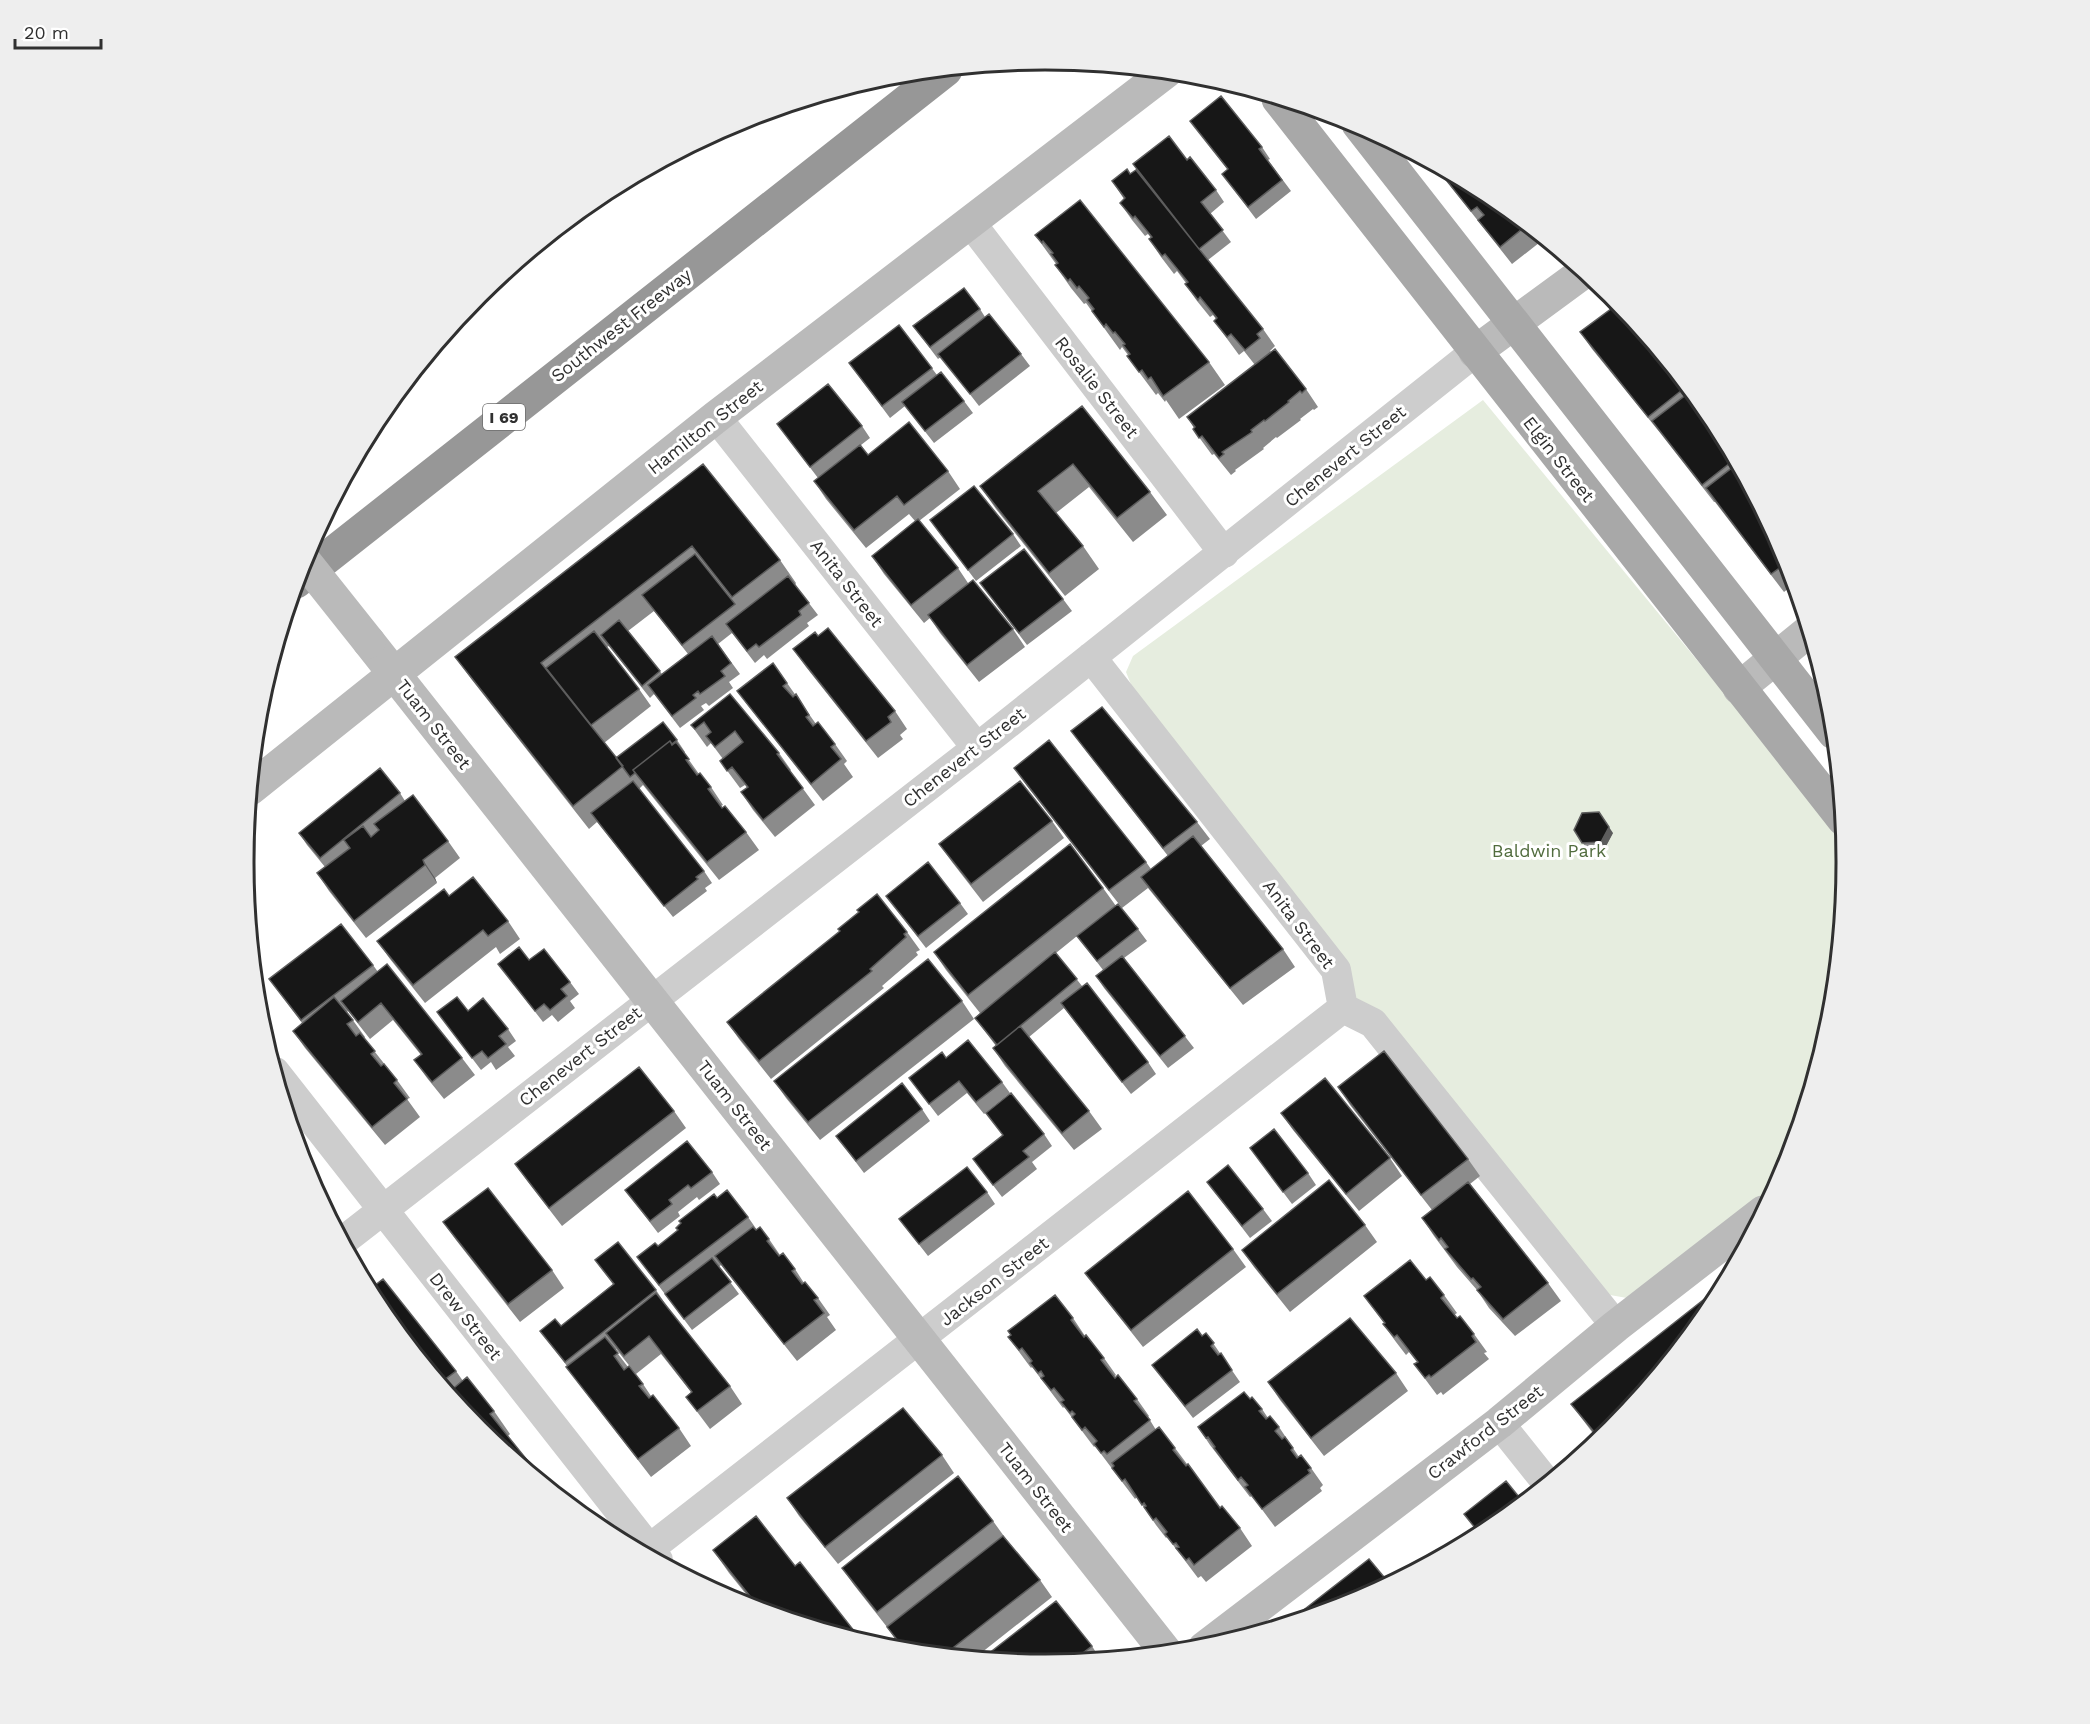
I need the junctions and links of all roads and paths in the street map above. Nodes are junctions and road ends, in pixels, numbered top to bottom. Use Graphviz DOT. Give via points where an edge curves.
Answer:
graph roads {
  1 [pos="936,78"];
  2 [pos="1157,79"];
  3 [pos="1285,109"];
  4 [pos="1372,142"];
  5 [pos="970,222"];
  6 [pos="1578,277"];
  7 [pos="1514,324"];
  8 [pos="1475,352"];
  9 [pos="716,417"];
  10 [pos="1224,553"];
  11 [pos="311,568"];
  12 [pos="309,571"];
  13 [pos="1803,636"];
  14 [pos="1091,657"];
  15 [pos="1776,658"];
  16 [pos="393,673"];
  17 [pos="1739,688"];
  18 [pos="1823,719"];
  19 [pos="977,748"];
  20 [pos="258,783"];
  21 [pos="1835,809"];
  22 [pos="652,1001"];
  23 [pos="1343,1008"];
  24 [pos="286,1087"];
  25 [pos="382,1209"];
  26 [pos="1747,1226"];
  27 [pos="348,1237"];
  28 [pos="1616,1326"];
  29 [pos="919,1339"];
  30 [pos="1499,1423"];
  31 [pos="1542,1477"];
  32 [pos="641,1542"];
  33 [pos="655,1550"];
  34 [pos="1224,1633"];
  35 [pos="1160,1645"];
  1 -- 12 [label="highway, Southwest Freeway / I 69"];
  2 -- 5 [label="street, Hamilton Street"];
  3 -- 8 [label="main road, Elgin Street"];
  4 -- 7 [label="main road"];
  5 -- 9 [label="street, Hamilton Street"];
  5 -- 10 [label="street, Rosalie Street"];
  6 -- 7 [label="street, Chenevert Street"];
  7 -- 8 [label="street, Chenevert Street"];
  7 -- 15 [label="main road"];
  8 -- 10 [label="street, Chenevert Street"];
  8 -- 17 [label="main road, Elgin Street"];
  9 -- 16 [label="street, Hamilton Street"];
  9 -- 19 [label="street, Anita Street"];
  10 -- 14 [label="street, Chenevert Street"];
  11 -- 16 [label="street, Tuam Street, bridge"];
  13 -- 15 [label="street"];
  14 -- 19 [label="street, Chenevert Street"];
  14 -- 23 [label="street, Anita Street" via="1336,970"];
  15 -- 17 [label="street"];
  15 -- 18 [label="main road"];
  16 -- 20 [label="street, Hamilton Street"];
  16 -- 22 [label="street, Tuam Street"];
  17 -- 21 [label="main road, Elgin Street"];
  19 -- 22 [label="street, Chenevert Street"];
  22 -- 25 [label="street, Chenevert Street"];
  22 -- 29 [label="street, Tuam Street"];
  23 -- 28 [label="street" via="1373,1023"];
  23 -- 29 [label="street, Jackson Street"];
  24 -- 25 [label="street, Drew Street"];
  25 -- 27 [label="street, Chenevert Street"];
  25 -- 32 [label="street, Drew Street"];
  26 -- 28 [label="street, Crawford Street"];
  28 -- 30 [label="street, Crawford Street"];
  29 -- 33 [label="street, Jackson Street"];
  29 -- 35 [label="street, Tuam Street"];
  30 -- 31 [label="street"];
  30 -- 34 [label="street, Crawford Street"];
}
